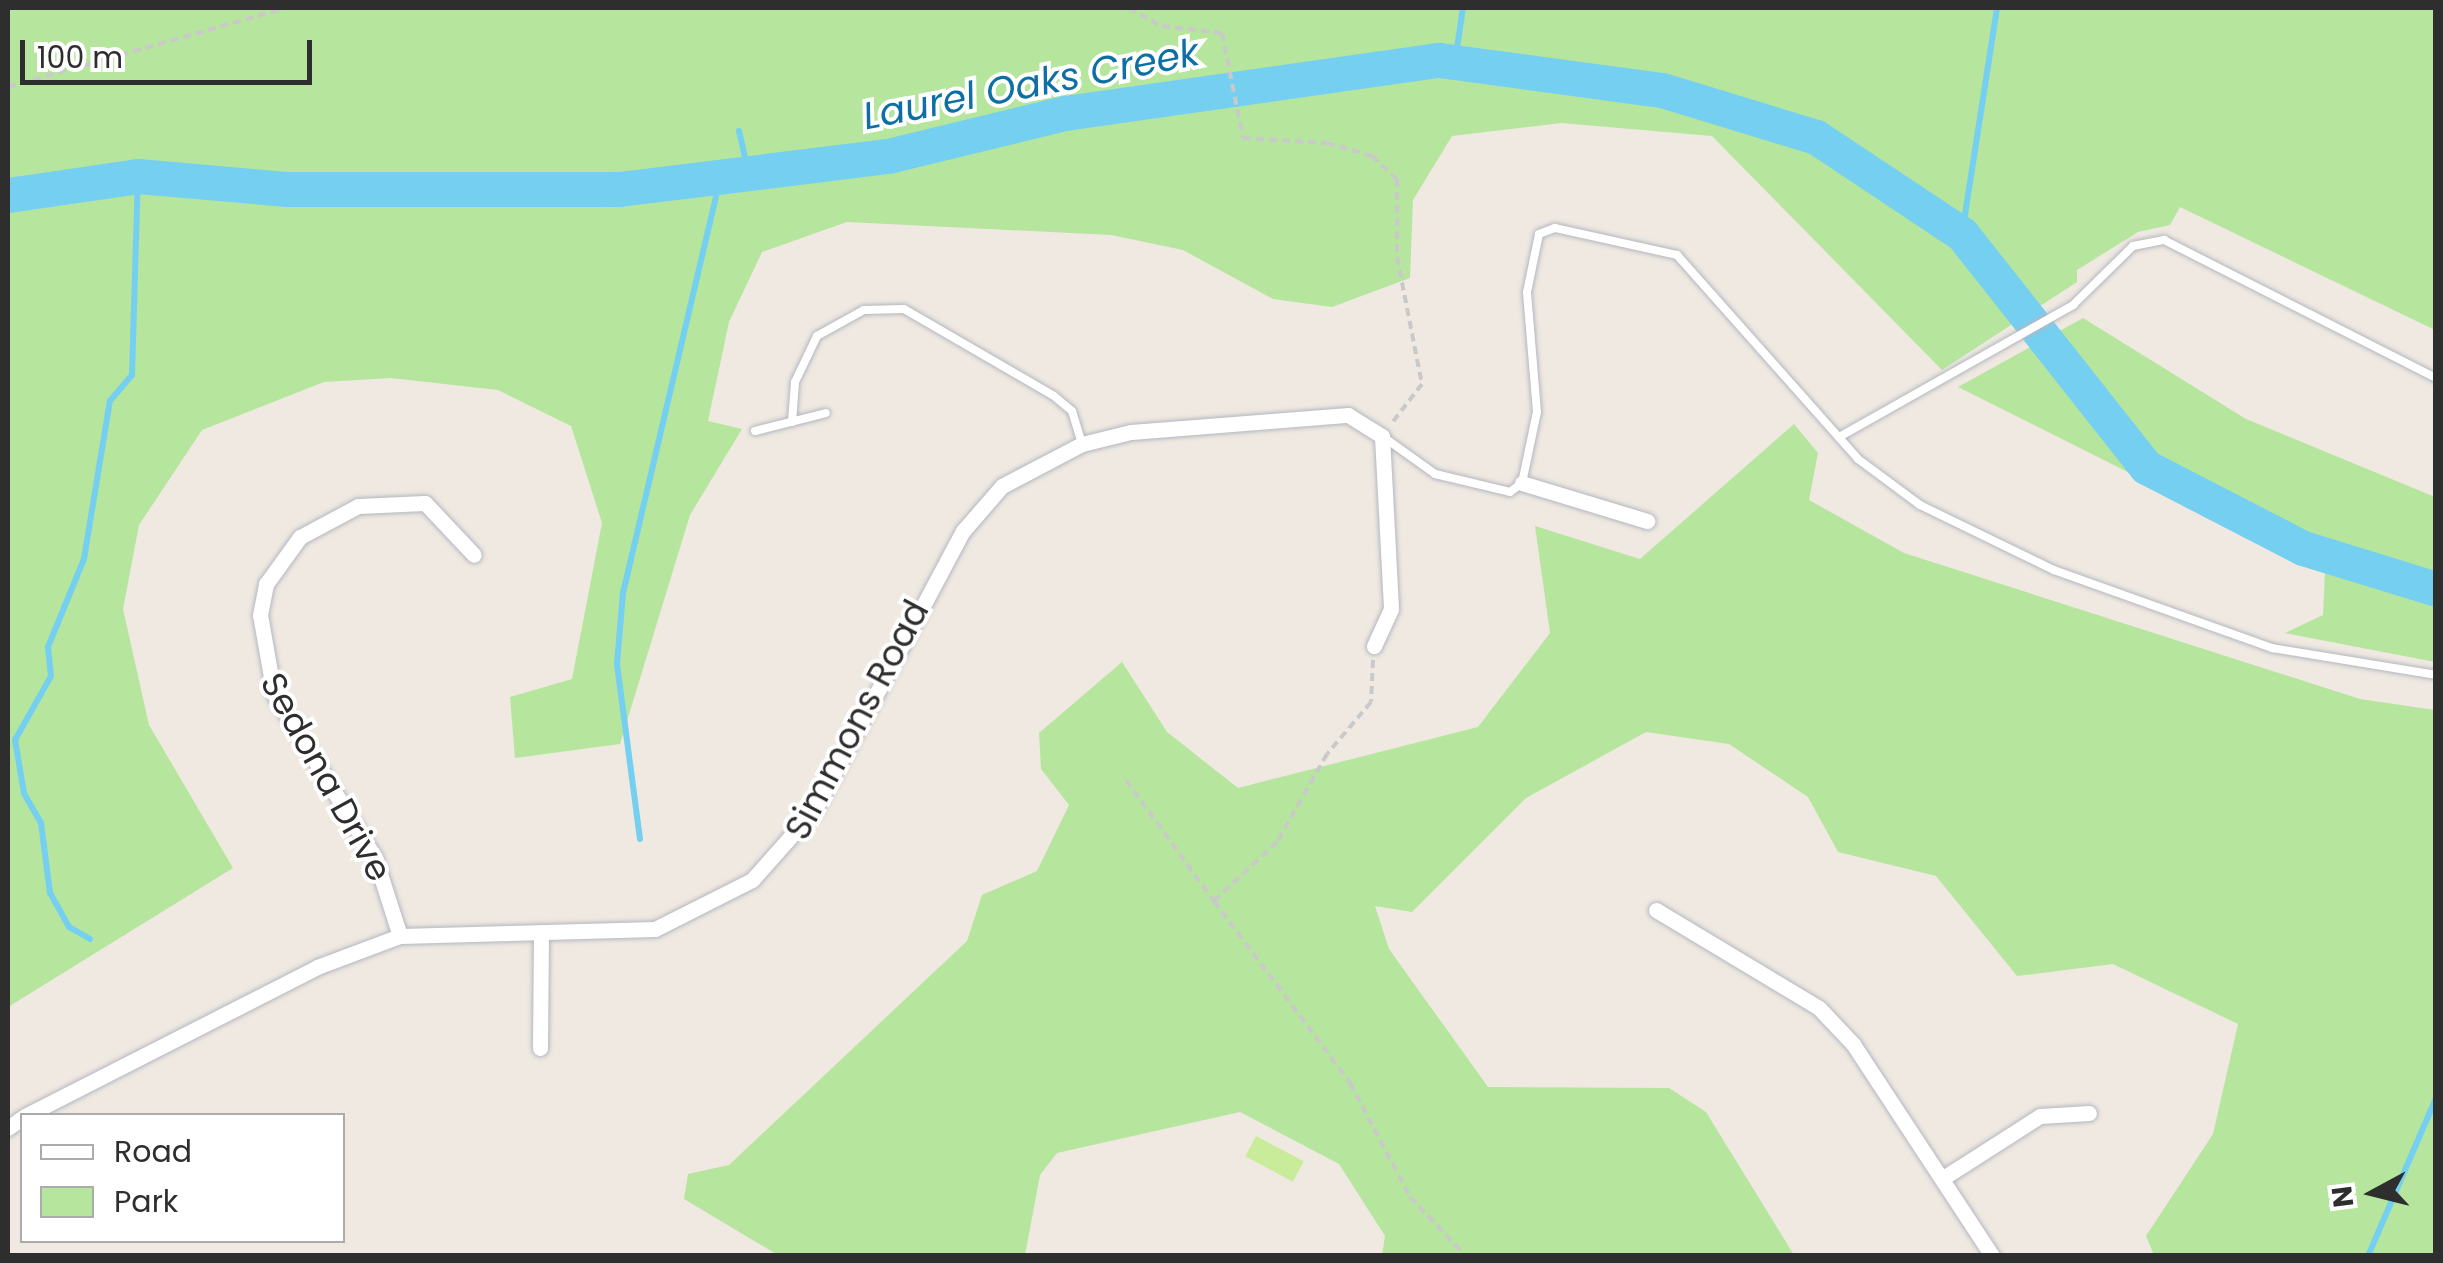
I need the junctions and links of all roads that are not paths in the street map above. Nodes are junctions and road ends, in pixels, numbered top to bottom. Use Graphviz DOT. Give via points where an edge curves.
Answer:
graph roads {
  1 [pos="2436,378"];
  2 [pos="826,413"];
  3 [pos="792,422"];
  4 [pos="754,431"];
  5 [pos="1382,436"];
  6 [pos="1840,437"];
  7 [pos="1082,444"];
  8 [pos="1522,483"];
  9 [pos="1646,521"];
  10 [pos="474,555"];
  11 [pos="1374,646"];
  12 [pos="2436,675"];
  13 [pos="1656,910"];
  14 [pos="541,932"];
  15 [pos="400,936"];
  16 [pos="540,1048"];
  17 [pos="30,1113"];
  18 [pos="2089,1113"];
  19 [pos="1943,1178"];
  20 [pos="1992,1256"];
  1 -- 6 [label="lane" via="2164,240 2134,246 2073,306"];
  2 -- 3 [label="lane"];
  3 -- 4 [label="lane"];
  3 -- 7 [label="lane" via="794,382 817,336 864,310 904,309 1054,396 1072,411"];
  5 -- 7 [label="street, Simmons Road" via="1348,415 1131,432"];
  5 -- 8 [label="lane" via="1435,474 1510,492"];
  5 -- 11 [label="street" via="1390,609"];
  6 -- 8 [label="lane" via="1693,266 1555,228 1531,252 1537,412"];
  6 -- 12 [label="lane" via="1920,505 2054,570 2272,648"];
  7 -- 14 [label="street, Simmons Road" via="1002,486 963,531 779,860 655,930"];
  8 -- 9 [label="street"];
  10 -- 15 [label="street, Sedona Drive" via="425,503 358,506 300,537 266,584 260,614 274,694 376,858"];
  13 -- 19 [label="street" via="1819,1008"];
  14 -- 15 [label="street, Simmons Road"];
  14 -- 16 [label="street"];
  15 -- 17 [label="street, Simmons Road" via="317,967"];
  18 -- 19 [label="street" via="2040,1116"];
  19 -- 20 [label="street"];
}
